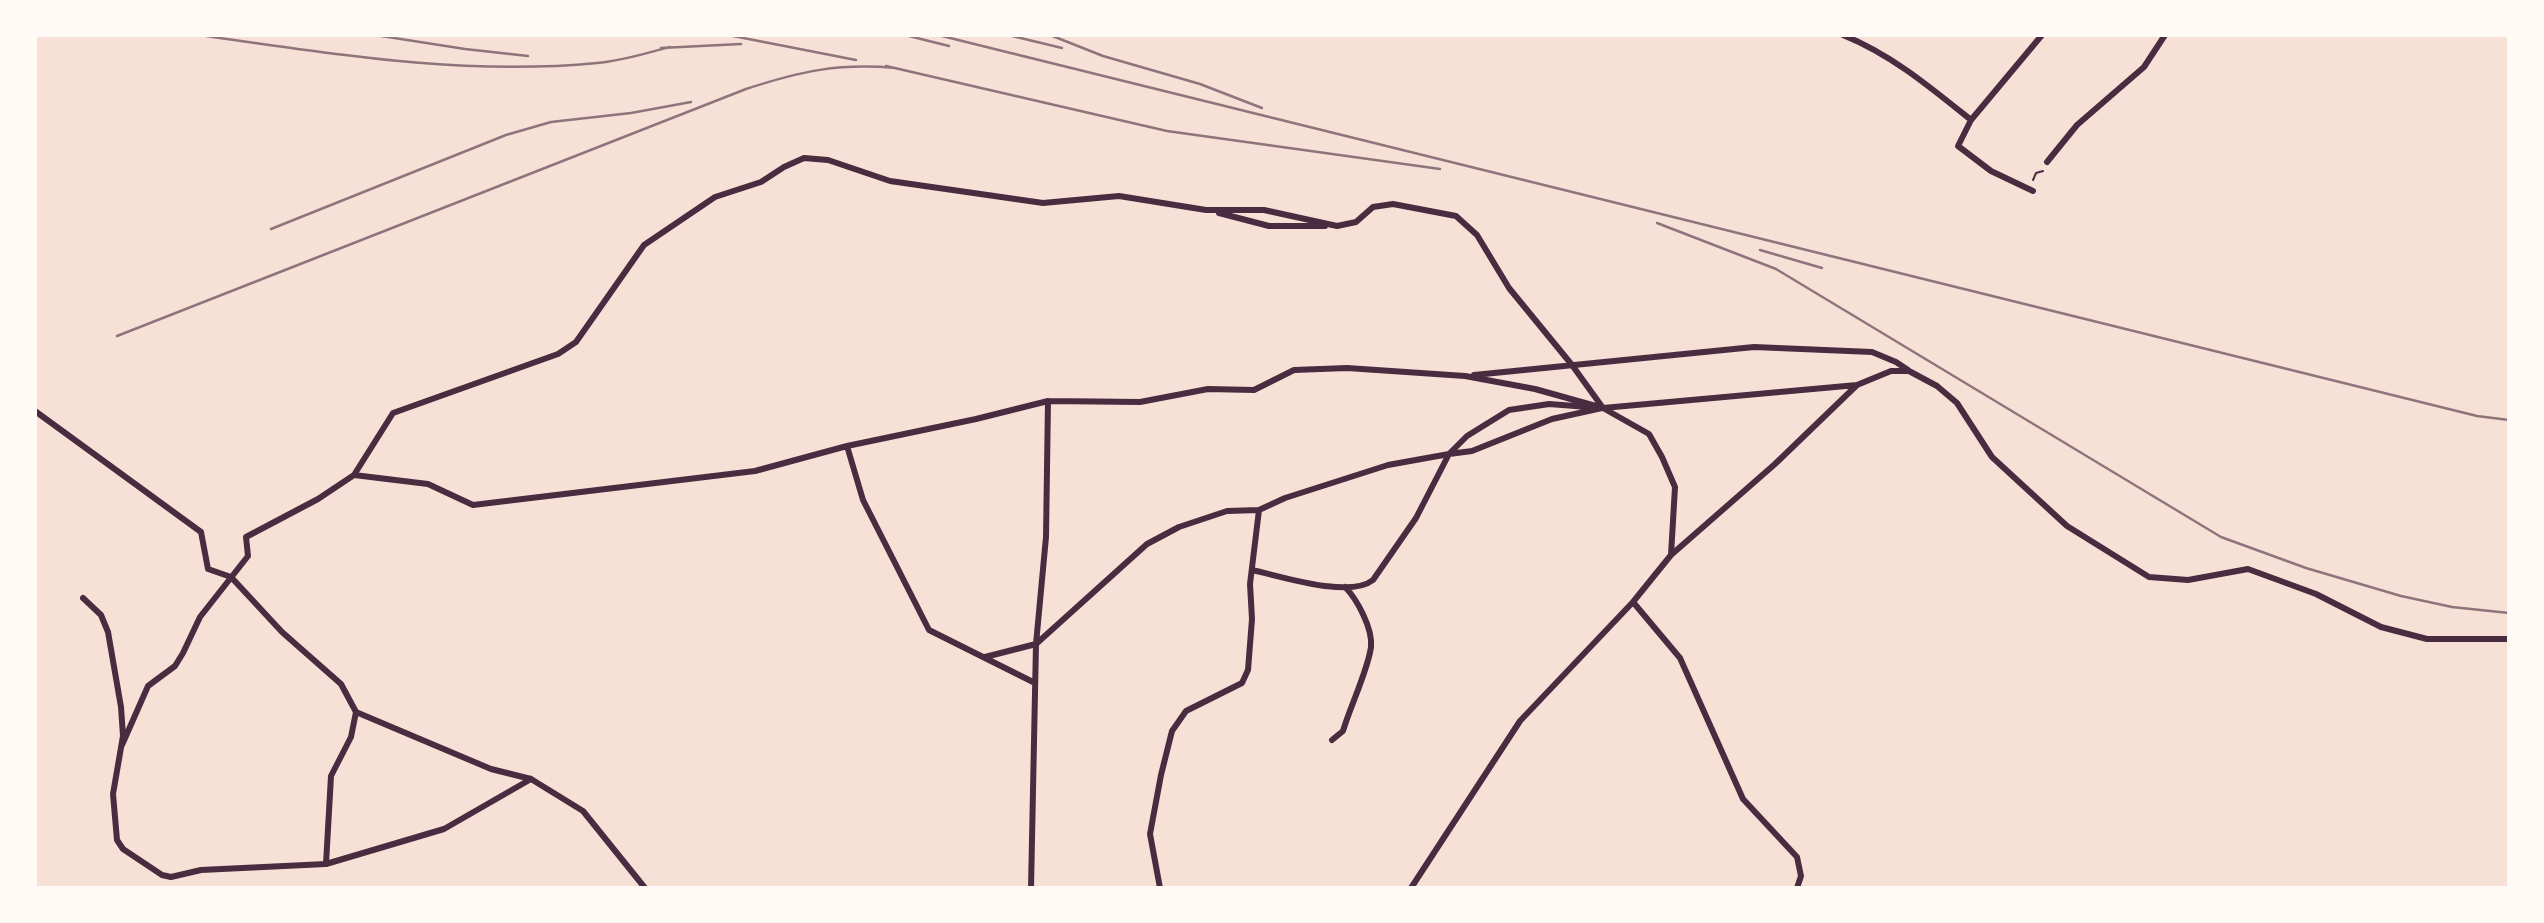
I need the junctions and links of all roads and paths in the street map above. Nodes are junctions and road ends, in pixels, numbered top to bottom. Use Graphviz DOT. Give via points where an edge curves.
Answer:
graph roads {
  1 [pos="1843,35"];
  2 [pos="2042,35"];
  3 [pos="2165,35"];
  4 [pos="1971,120"];
  5 [pos="2048,162"];
  6 [pos="2032,191"];
  7 [pos="1206,210"];
  8 [pos="1337,226"];
  9 [pos="1572,365"];
  10 [pos="1909,371"];
  11 [pos="1465,376"];
  12 [pos="1857,385"];
  13 [pos="1048,401"];
  14 [pos="1604,408"];
  15 [pos="35,411"];
  16 [pos="847,446"];
  17 [pos="1449,454"];
  18 [pos="354,475"];
  19 [pos="1259,510"];
  20 [pos="1671,555"];
  21 [pos="1252,570"];
  22 [pos="231,577"];
  23 [pos="1345,587"];
  24 [pos="83,598"];
  25 [pos="1633,602"];
  26 [pos="2509,639"];
  27 [pos="1037,644"];
  28 [pos="985,657"];
  29 [pos="1035,683"];
  30 [pos="356,712"];
  31 [pos="1332,740"];
  32 [pos="122,745"];
  33 [pos="531,779"];
  34 [pos="326,864"];
  35 [pos="645,888"];
  36 [pos="1031,888"];
  37 [pos="1160,888"];
  38 [pos="1411,888"];
  39 [pos="1797,888"];
  1 -- 4 [label="street" via="1891,58"];
  2 -- 4 [label="street"];
  3 -- 5 [label="street" via="2144,67 2077,125"];
  4 -- 6 [label="street" via="1958,146 1991,171"];
  5 -- 6 [label="path" via="2032,178"];
  7 -- 8 [label="street" via="1264,210"];
  7 -- 8 [label="street" via="1269,226"];
  7 -- 18 [label="street" via="1119,196 1043,202 890,181 828,160 804,158 761,182 715,197 644,245 576,342 558,354 393,414"];
  8 -- 9 [label="street" via="1356,222 1373,207 1393,204 1456,216 1477,234 1509,288"];
  9 -- 10 [label="street" via="1767,347 1871,352"];
  9 -- 11 [label="street"];
  9 -- 14 [label="street"];
  10 -- 12 [label="street" via="1891,371"];
  10 -- 26 [label="street" via="1957,403 1992,457 2067,526 2149,577 2188,580 2248,569 2316,594 2381,627 2427,639"];
  11 -- 13 [label="street" via="1347,368 1294,370 1254,390 1208,390 1140,402"];
  11 -- 14 [label="street"];
  12 -- 14 [label="street"];
  12 -- 20 [label="street"];
  13 -- 16 [label="street"];
  13 -- 27 [label="street" via="1046,537"];
  14 -- 17 [label="street" via="1552,419 1472,451"];
  14 -- 17 [label="street" via="1549,404 1509,410 1467,436"];
  14 -- 20 [label="street" via="1648,434 1662,457 1675,487"];
  15 -- 22 [label="street" via="201,532 208,569"];
  16 -- 18 [label="street" via="755,471 473,505 428,484"];
  16 -- 28 [label="street" via="863,500 929,630"];
  17 -- 19 [label="street" via="1388,464"];
  17 -- 23 [label="street" via="1416,518 1373,579 1366,585"];
  18 -- 22 [label="street" via="246,537 248,556"];
  19 -- 21 [label="street"];
  19 -- 27 [label="street" via="1227,511 1179,527 1147,544"];
  20 -- 25 [label="street"];
  21 -- 23 [label="street"];
  21 -- 37 [label="street" via="1246,678 1191,708 1172,731 1150,834"];
  22 -- 30 [label="street" via="282,632 341,684"];
  22 -- 32 [label="street" via="200,617 174,666 148,686"];
  23 -- 31 [label="street" via="1360,608 1371,643 1343,732"];
  24 -- 32 [label="street" via="102,615 108,632 121,707"];
  25 -- 38 [label="street" via="1520,721"];
  25 -- 39 [label="street" via="1680,657 1743,799 1797,857 1801,876"];
  27 -- 28 [label="street"];
  27 -- 29 [label="street"];
  28 -- 29 [label="street"];
  29 -- 36 [label="street"];
  30 -- 33 [label="street" via="491,769"];
  30 -- 34 [label="street" via="351,737 331,776"];
  32 -- 34 [label="street" via="113,793 117,840 162,875"];
  33 -- 34 [label="street" via="444,829"];
  33 -- 35 [label="street" via="583,811"];
}
